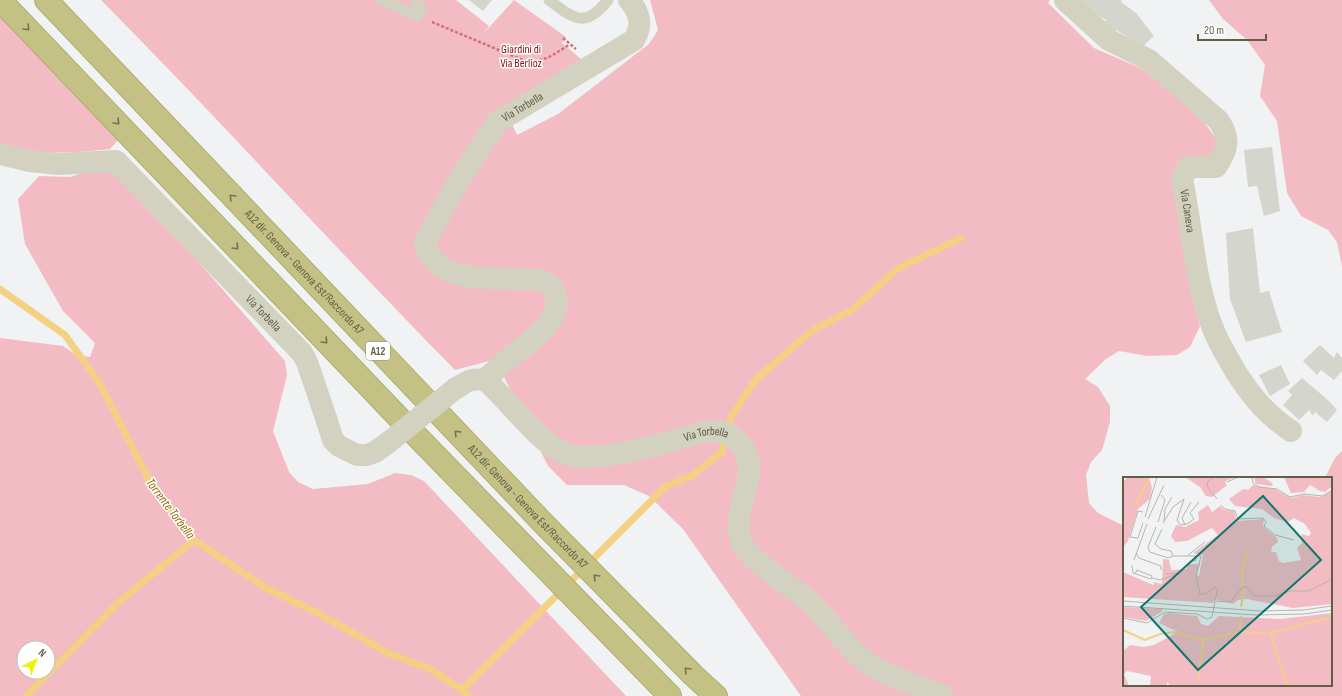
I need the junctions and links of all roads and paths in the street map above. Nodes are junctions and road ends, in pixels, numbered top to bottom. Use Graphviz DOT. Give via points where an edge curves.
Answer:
graph roads {
  1 [pos="0,0"];
  2 [pos="46,0"];
  3 [pos="381,0"];
  4 [pos="414,0"];
  5 [pos="549,0"];
  6 [pos="608,0"];
  7 [pos="629,0"];
  8 [pos="1064,0"];
  9 [pos="417,16"];
  10 [pos="570,44"];
  11 [pos="0,154"];
  12 [pos="484,379"];
  13 [pos="1291,431"];
  14 [pos="670,696"];
  15 [pos="716,696"];
  16 [pos="943,696"];
  1 -- 14 [label="highway, A12, one-way" via="394,414"];
  15 -- 2 [label="highway, A12 dir. Genova - Genova Est/Raccordo A7 / A12, one-way" via="536,516"];
  3 -- 9 [label="lane"];
  4 -- 9 [label="lane" via="421,9"];
  5 -- 6 [label="lane" via="572,17 585,18 596,14"];
  7 -- 12 [label="street, Via Torbella" via="640,17 639,33 634,40 497,122 457,183 425,243 427,253 433,261 453,273 538,280 550,285 555,293 555,310 543,330"];
  8 -- 13 [label="street, Via Caneva" via="1109,40 1148,60 1224,128 1228,137 1224,155 1216,167 1188,167 1182,179 1202,293 1211,325 1224,352 1249,392 1272,418"];
  9 -- 10 [label="path" via="525,61 546,58"];
  11 -- 12 [label="street, Via Torbella, bridge" via="59,164 116,161 302,353 333,440 357,455 375,452 456,388 470,380"];
  12 -- 16 [label="street, Via Torbella" via="498,390 550,445 568,455 583,457 636,450 700,432 725,432 744,448 749,458 750,468 739,509 739,534 745,549 821,611 869,664"];
}
